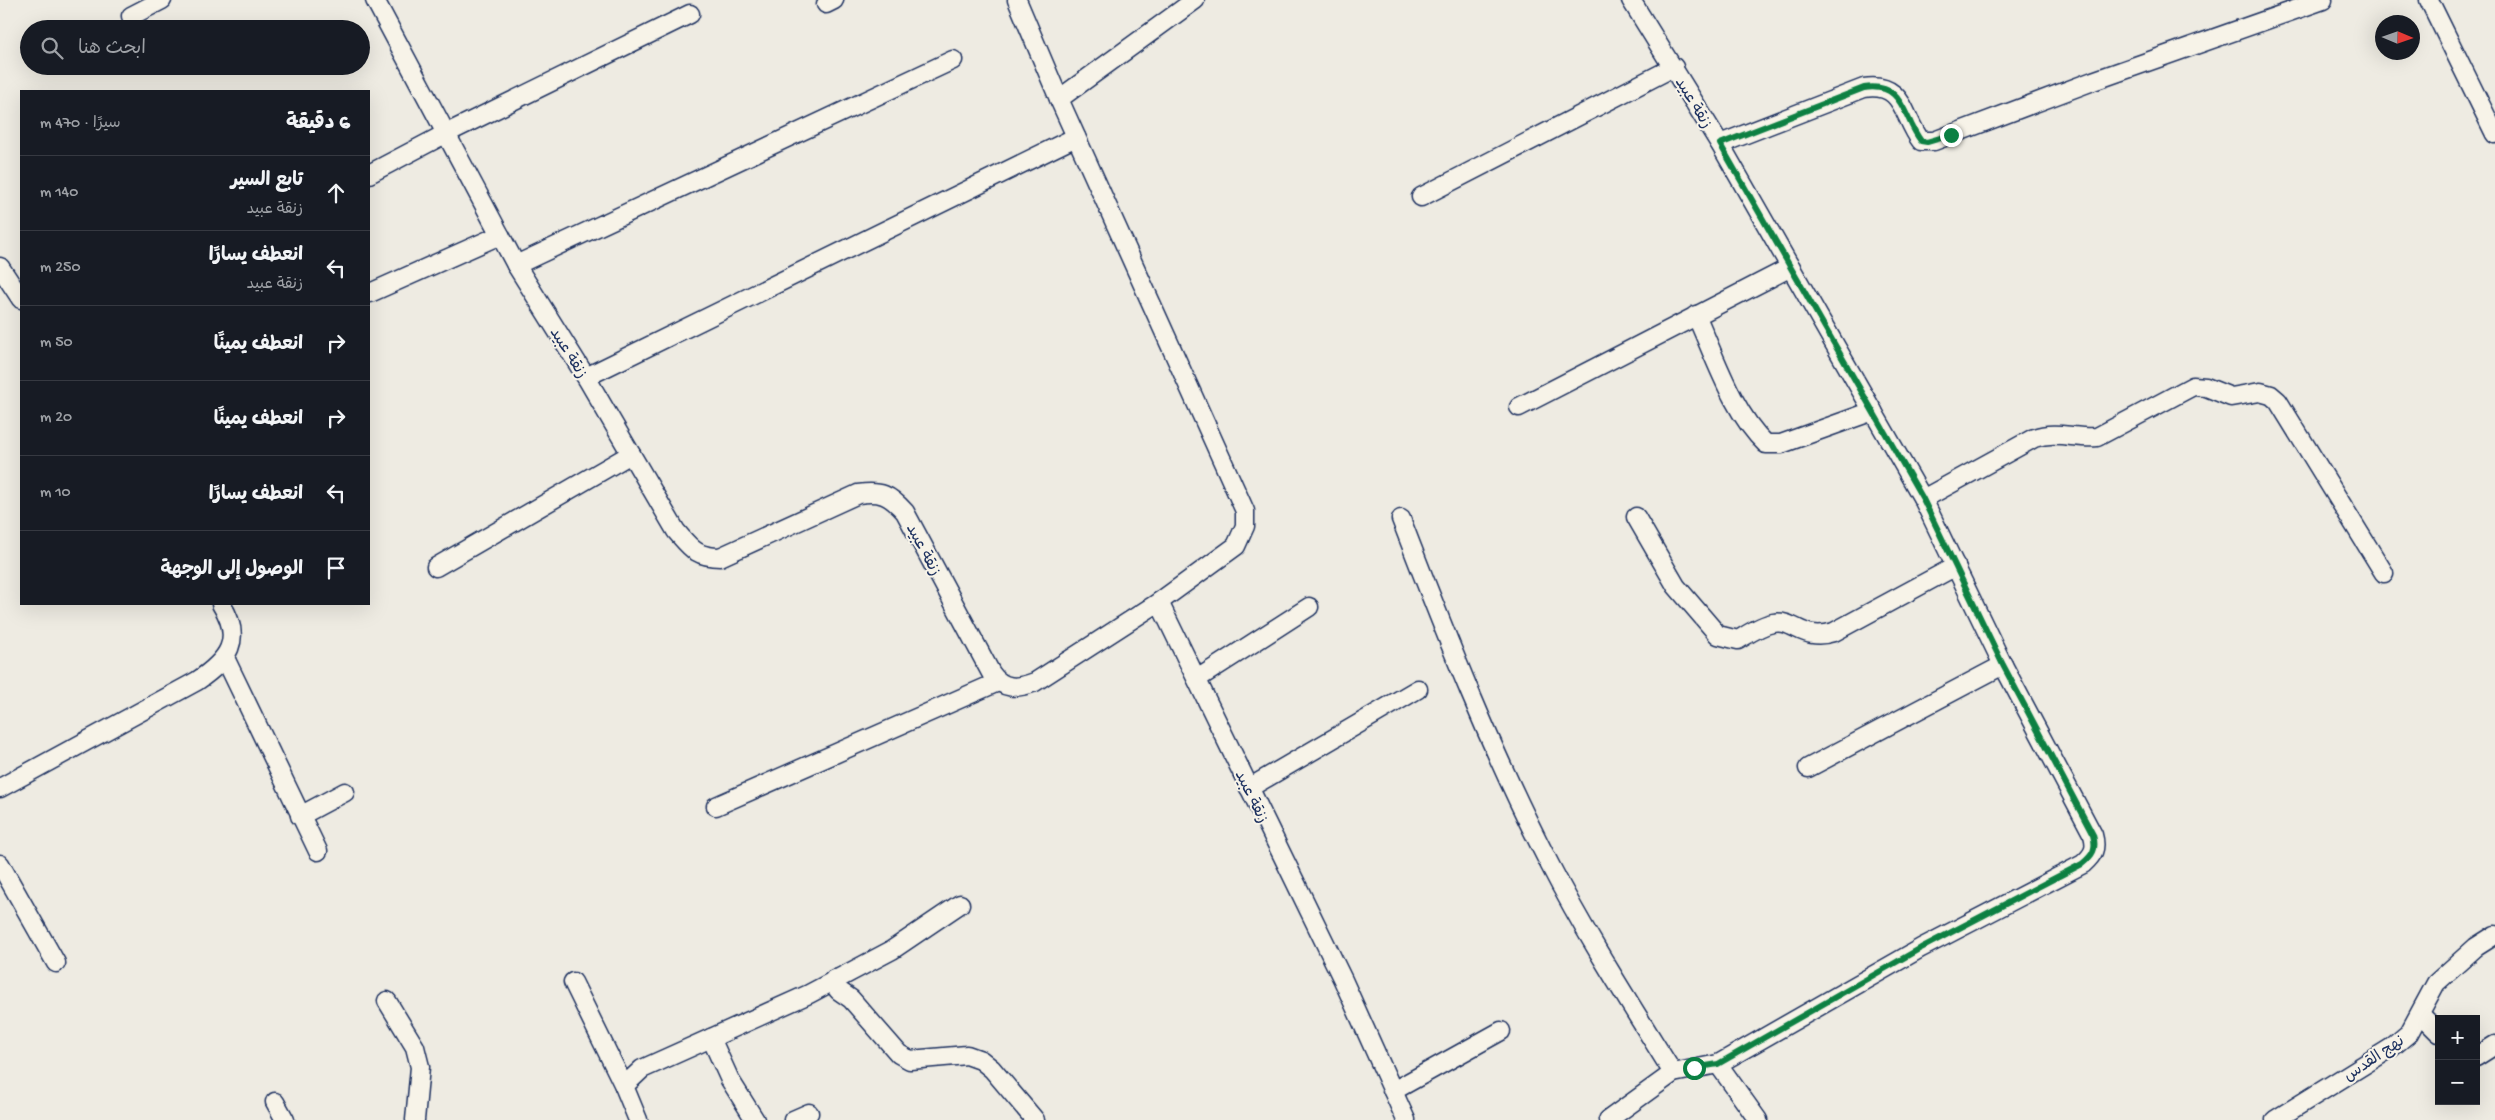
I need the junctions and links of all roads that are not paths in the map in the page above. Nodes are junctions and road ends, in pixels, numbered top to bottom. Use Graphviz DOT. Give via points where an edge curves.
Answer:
graph roads {
  1 [pos="162,0"];
  2 [pos="375,0"];
  3 [pos="1017,0"];
  4 [pos="1195,0"];
  5 [pos="1631,0"];
  6 [pos="2323,0"];
  7 [pos="2429,0"];
  8 [pos="2288,6"];
  9 [pos="690,14"];
  10 [pos="131,16"];
  11 [pos="953,60"];
  12 [pos="1674,67"];
  13 [pos="1059,100"];
  14 [pos="445,134"];
  15 [pos="2495,134"];
  16 [pos="1076,138"];
  17 [pos="1720,144"];
  18 [pos="370,173"];
  19 [pos="1421,198"];
  20 [pos="500,235"];
  21 [pos="516,265"];
  22 [pos="0,267"];
  23 [pos="1791,267"];
  24 [pos="370,293"];
  25 [pos="20,297"];
  26 [pos="1696,316"];
  27 [pos="586,377"];
  28 [pos="1519,407"];
  29 [pos="1873,411"];
  30 [pos="631,454"];
  31 [pos="1923,499"];
  32 [pos="1636,517"];
  33 [pos="1401,519"];
  34 [pos="1956,566"];
  35 [pos="436,567"];
  36 [pos="2384,573"];
  37 [pos="1160,602"];
  38 [pos="222,605"];
  39 [pos="1309,607"];
  40 [pos="225,658"];
  41 [pos="2003,665"];
  42 [pos="1197,679"];
  43 [pos="998,682"];
  44 [pos="1418,689"];
  45 [pos="1808,768"];
  46 [pos="0,788"];
  47 [pos="1249,788"];
  48 [pos="344,792"];
  49 [pos="716,806"];
  50 [pos="300,816"];
  51 [pos="318,851"];
  52 [pos="0,864"];
  53 [pos="960,904"];
  54 [pos="2495,935"];
  55 [pos="56,963"];
  56 [pos="834,979"];
  57 [pos="573,982"];
  58 [pos="387,1000"];
  59 [pos="2420,1014"];
  60 [pos="2435,1029"];
  61 [pos="1501,1031"];
  62 [pos="711,1038"];
  63 [pos="2495,1045"];
  64 [pos="2480,1054"];
  65 [pos="1718,1064"];
  66 [pos="1673,1073"];
  67 [pos="624,1086"];
  68 [pos="1393,1090"];
  69 [pos="275,1102"];
  70 [pos="285,1120"];
  71 [pos="415,1120"];
  72 [pos="638,1120"];
  73 [pos="755,1120"];
  74 [pos="1035,1120"];
  75 [pos="1406,1120"];
  76 [pos="1608,1120"];
  77 [pos="1758,1120"];
  78 [pos="2275,1120"];
  1 -- 10 [label="street"];
  2 -- 14 [label="street, زنقة عبيد"];
  3 -- 13 [label="street"];
  4 -- 13 [label="street"];
  5 -- 12 [label="street, زنقة عبيد"];
  6 -- 8 [label="street"];
  7 -- 15 [label="street"];
  8 -- 17 [label="street" via="1934,141 1921,141 1897,98 1887,88 1876,86"];
  9 -- 14 [label="street"];
  11 -- 21 [label="street"];
  12 -- 17 [label="street, زنقة عبيد"];
  12 -- 19 [label="street"];
  13 -- 16 [label="street"];
  14 -- 18 [label="street"];
  14 -- 20 [label="street, زنقة عبيد"];
  16 -- 27 [label="street"];
  16 -- 37 [label="street" via="1245,511 1245,526 1236,546"];
  17 -- 23 [label="street, زنقة عبيد"];
  20 -- 21 [label="street, زنقة عبيد"];
  20 -- 24 [label="street"];
  21 -- 27 [label="street, زنقة عبيد"];
  22 -- 25 [label="street"];
  23 -- 26 [label="street"];
  23 -- 29 [label="street, زنقة عبيد"];
  26 -- 28 [label="street"];
  26 -- 29 [label="street" via="1739,409 1766,444 1781,444"];
  27 -- 30 [label="street, زنقة عبيد"];
  29 -- 31 [label="street, زنقة عبيد"];
  30 -- 35 [label="street"];
  30 -- 43 [label="street, زنقة عبيد" via="676,531 693,550 705,557 720,557 734,552 858,494 874,492 894,499"];
  31 -- 34 [label="street, زنقة عبيد"];
  31 -- 36 [label="street" via="2034,438 2045,434 2097,437 2193,386 2206,387 2231,397 2260,392 2278,401"];
  32 -- 34 [label="street" via="1676,586 1718,635 1738,640 1774,622 1787,623 1813,635 1834,632"];
  33 -- 66 [label="street" via="1455,661 1550,865"];
  34 -- 41 [label="street, زنقة عبيد"];
  37 -- 42 [label="street, زنقة عبيد"];
  37 -- 43 [label="street" via="1035,682 1014,688"];
  38 -- 40 [label="street" via="230,619 232,635"];
  39 -- 42 [label="street"];
  40 -- 46 [label="street" via="197,681"];
  40 -- 50 [label="street"];
  41 -- 45 [label="street"];
  41 -- 65 [label="street, زنقة عبيد" via="2093,835 2093,855 2082,864 1921,948"];
  42 -- 47 [label="street, زنقة عبيد"];
  43 -- 49 [label="street"];
  44 -- 47 [label="street"];
  47 -- 68 [label="street, زنقة عبيد"];
  48 -- 50 [label="street"];
  50 -- 51 [label="street"];
  52 -- 55 [label="street"];
  53 -- 56 [label="street" via="892,950"];
  54 -- 59 [label="street, نهج القدس" via="2476,947 2436,983"];
  56 -- 62 [label="street" via="809,994"];
  56 -- 74 [label="street" via="838,990 851,999 899,1054 910,1060 967,1055 981,1060"];
  57 -- 67 [label="street"];
  58 -- 71 [label="street" via="415,1047 420,1067"];
  59 -- 60 [label="street"];
  59 -- 78 [label="street, نهج القدس" via="2410,1033 2390,1048"];
  61 -- 68 [label="street"];
  62 -- 67 [label="street" via="642,1069"];
  62 -- 73 [label="street" via="730,1080"];
  63 -- 64 [label="street"];
  65 -- 66 [label="street, زنقة عبيد"];
  65 -- 77 [label="street"];
  66 -- 76 [label="street, زنقة عبيد"];
  67 -- 72 [label="street"];
  68 -- 75 [label="street, زنقة عبيد"];
  69 -- 70 [label="street"];
}
